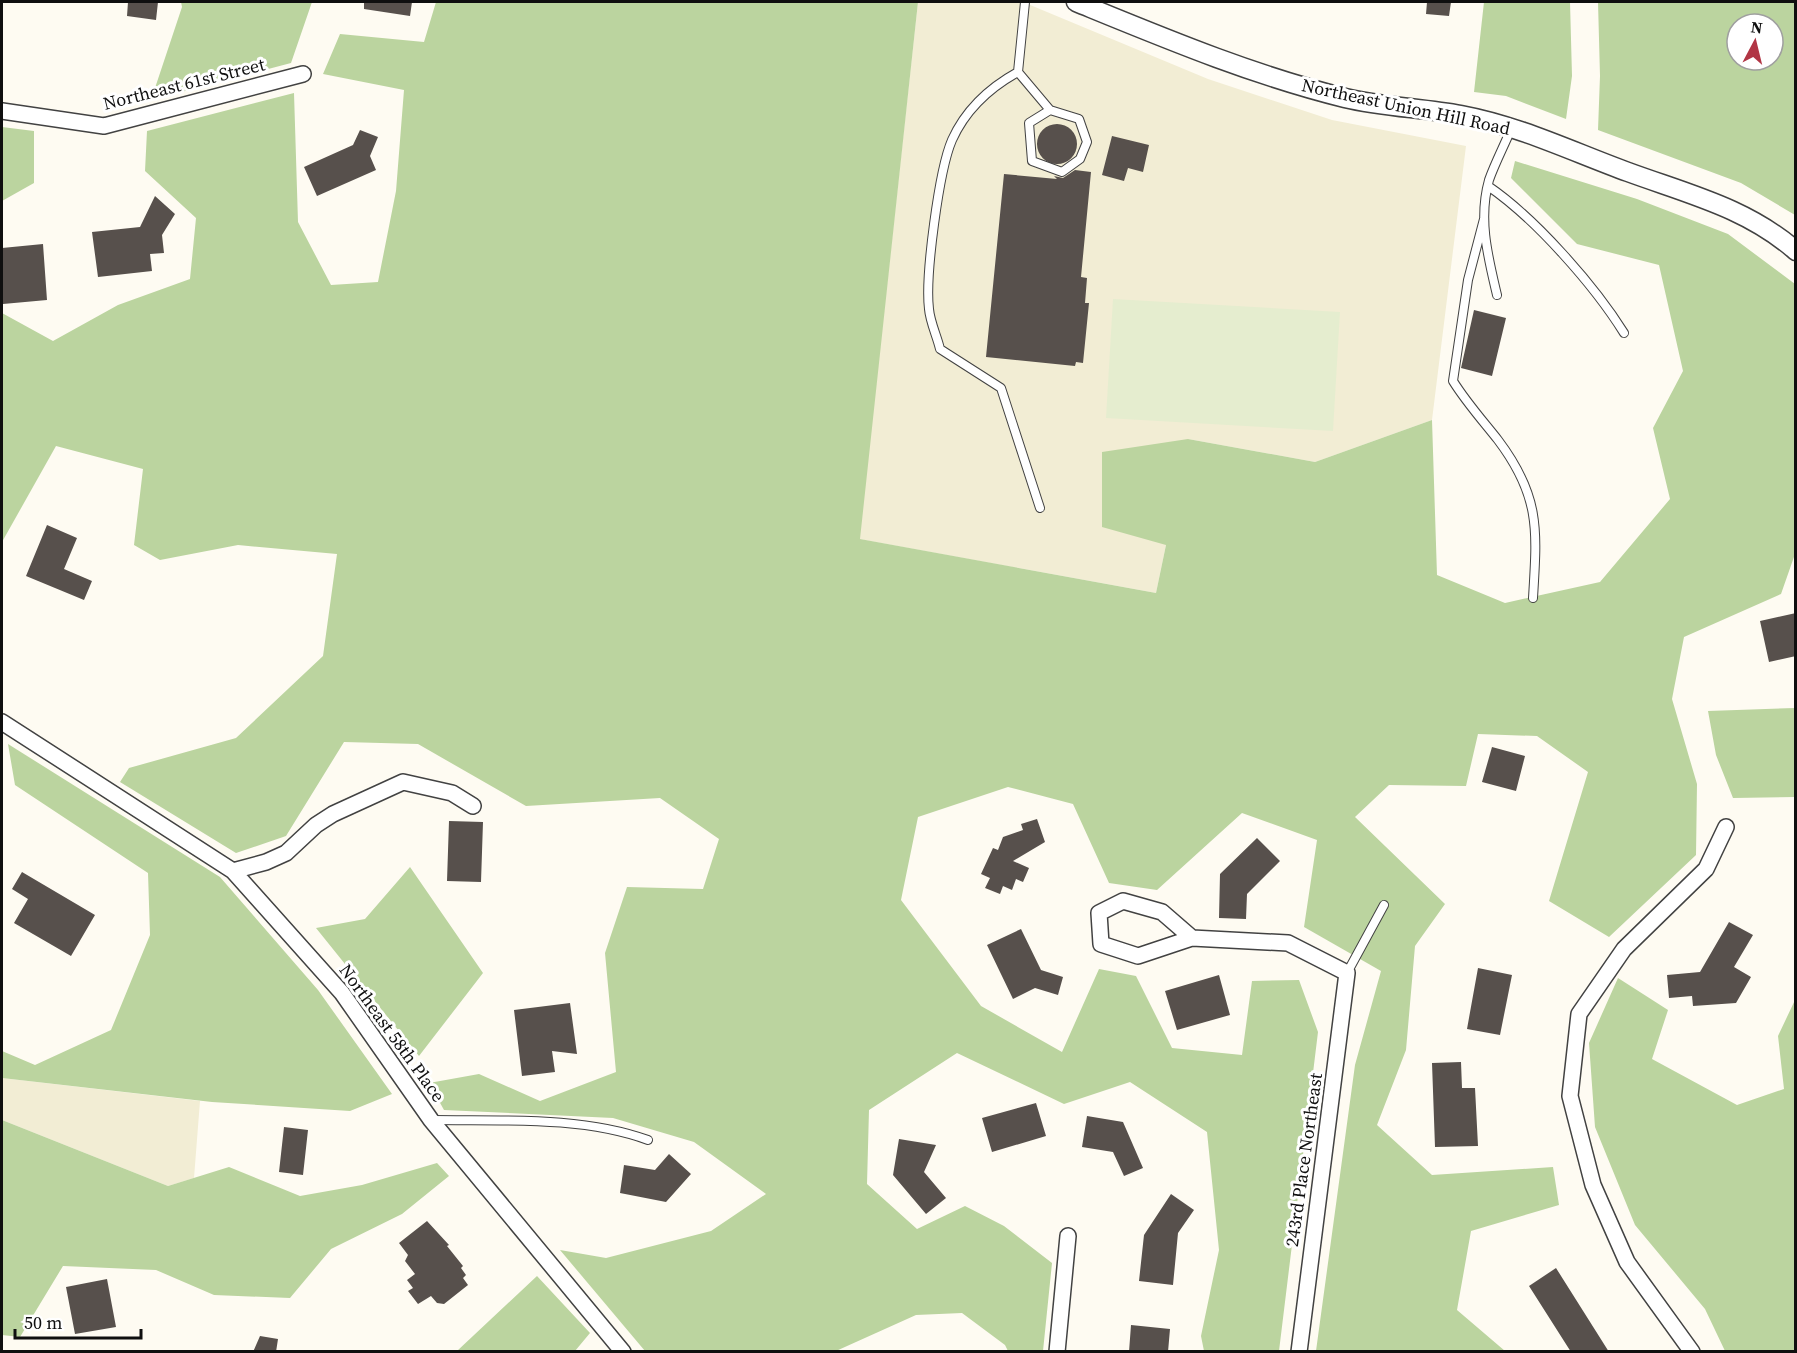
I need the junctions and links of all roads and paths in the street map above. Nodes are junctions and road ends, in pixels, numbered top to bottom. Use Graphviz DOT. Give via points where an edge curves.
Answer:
graph roads {
  1 [pos="1025,2"];
  2 [pos="1076,2"];
  3 [pos="1018,72"];
  4 [pos="303,74"];
  5 [pos="1050,110"];
  6 [pos="2,111"];
  7 [pos="1512,128"];
  8 [pos="1488,186"];
  9 [pos="1484,219"];
  10 [pos="1796,251"];
  11 [pos="1497,295"];
  12 [pos="1624,333"];
  13 [pos="1040,508"];
  14 [pos="1533,598"];
  15 [pos="2,722"];
  16 [pos="473,806"];
  17 [pos="1726,827"];
  18 [pos="233,871"];
  19 [pos="1384,905"];
  20 [pos="1192,938"];
  21 [pos="1347,973"];
  22 [pos="431,1120"];
  23 [pos="648,1140"];
  24 [pos="1068,1236"];
  25 [pos="622,1352"];
  26 [pos="1057,1352"];
  27 [pos="1299,1352"];
  28 [pos="1692,1352"];
  1 -- 3 [label="lane"];
  2 -- 7 [label="street, Northeast Union Hill Road" via="1205,55 1314,90"];
  3 -- 5 [label="lane"];
  3 -- 13 [label="lane" via="993,86 970,109 952,141 934,231 929,309 940,349 1001,388"];
  4 -- 6 [label="street, Northeast 61st Street" via="104,126"];
  5 -- 5 [label="lane" via="1079,119 1087,142 1080,159 1062,172 1032,161 1029,123"];
  7 -- 8 [label="lane"];
  7 -- 10 [label="street, Northeast Union Hill Road" via="1708,199 1753,220"];
  8 -- 9 [label="lane"];
  8 -- 12 [label="lane" via="1517,206 1608,308"];
  9 -- 11 [label="lane" via="1486,250"];
  9 -- 14 [label="lane" via="1468,280 1454,381 1519,470 1530,494 1536,523"];
  15 -- 18 [label="street, Northeast 58th Place"];
  16 -- 18 [label="street" via="452,793 403,782 333,814 286,853"];
  17 -- 28 [label="street" via="1706,869 1624,950 1579,1014 1570,1096 1593,1185 1627,1263"];
  18 -- 22 [label="street, Northeast 58th Place" via="342,993"];
  19 -- 21 [label="lane"];
  20 -- 20 [label="street" via="1162,912 1123,901 1099,913 1101,944 1138,956"];
  20 -- 21 [label="street" via="1288,943"];
  21 -- 27 [label="street, 243rd Place Northeast"];
  22 -- 23 [label="lane" via="532,1122 623,1131"];
  22 -- 25 [label="street, Northeast 58th Place"];
  24 -- 26 [label="street"];
}
